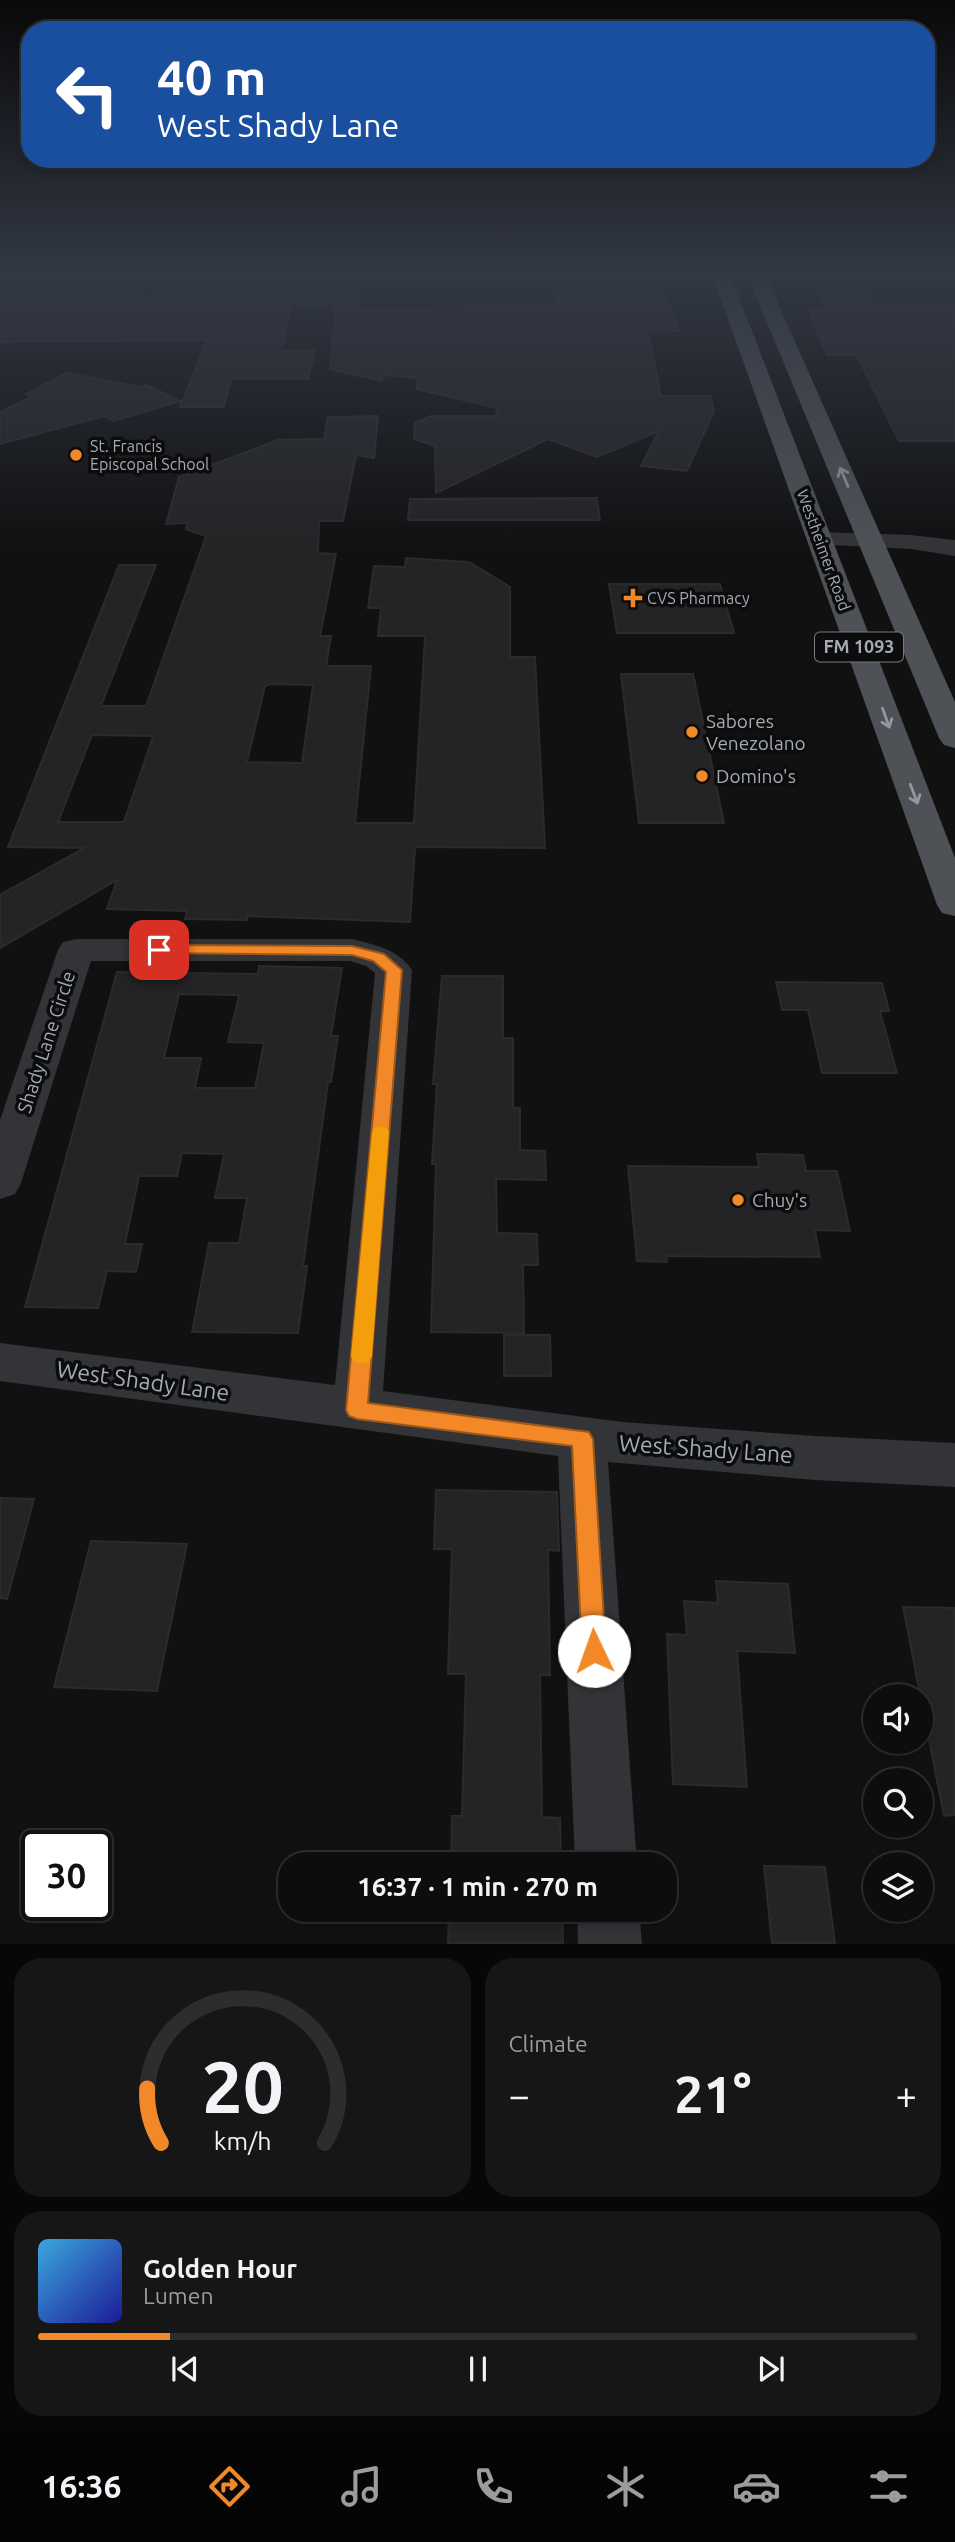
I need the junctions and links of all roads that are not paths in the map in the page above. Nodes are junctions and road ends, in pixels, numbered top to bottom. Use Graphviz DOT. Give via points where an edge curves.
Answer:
graph roads {
  1 [pos="755,365"];
  2 [pos="795,365"];
  3 [pos="761,383"];
  4 [pos="821,424"];
  5 [pos="820,539"];
  6 [pos="871,540"];
  7 [pos="955,548"];
  8 [pos="955,738"];
  9 [pos="946,832"];
  10 [pos="955,905"];
  11 [pos="0,1183"];
  12 [pos="0,1362"];
  13 [pos="357,1410"];
  14 [pos="582,1439"];
  15 [pos="955,1465"];
  16 [pos="605,1852"];
  17 [pos="609,1922"];
  18 [pos="610,1944"];
  1 -- 3 [label="main road, Westheimer Road / FM 1093"];
  2 -- 4 [label="main road, FM 1093"];
  3 -- 4 [label="main road" via="782,397 793,418"];
  3 -- 5 [label="main road, Westheimer Road / FM 1093"];
  6 -- 4 [label="main road, FM 1093, one-way"];
  5 -- 6 [label="street"];
  5 -- 9 [label="main road, Westheimer Road / FM 1093, one-way" via="869,672 899,692 948,816"];
  6 -- 7 [label="street"];
  6 -- 8 [label="main road, FM 1093"];
  9 -- 10 [label="main road"];
  11 -- 13 [label="street, Shady Lane Circle" via="76,950 352,950 379,958 394,970"];
  12 -- 13 [label="street, West Shady Lane"];
  13 -- 14 [label="street, West Shady Lane"];
  14 -- 15 [label="street, West Shady Lane"];
  14 -- 16 [label="street"];
  17 -- 18 [label="street"];
}
